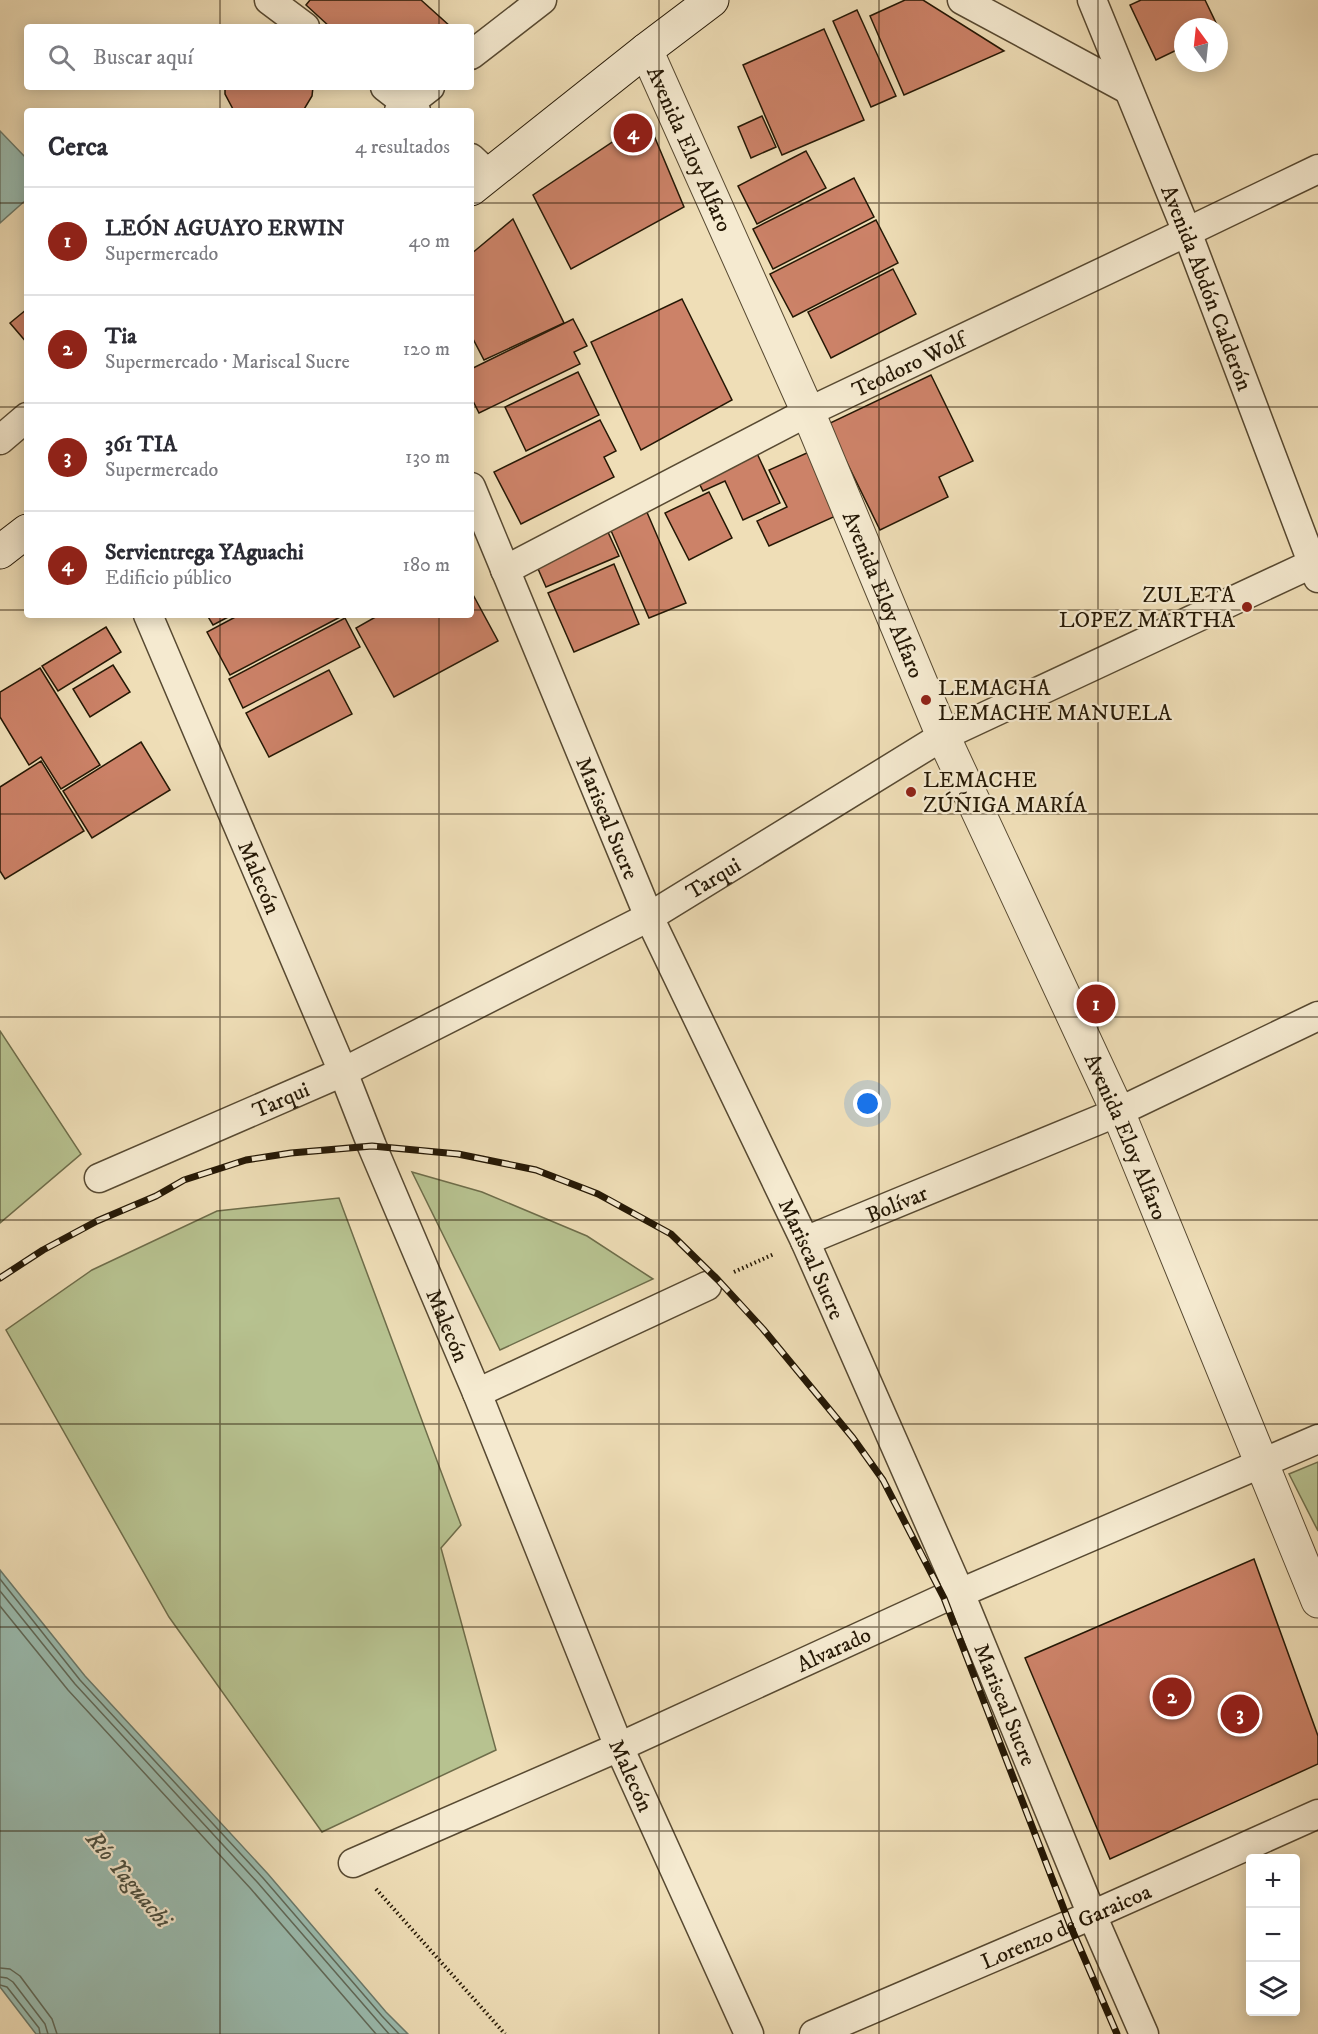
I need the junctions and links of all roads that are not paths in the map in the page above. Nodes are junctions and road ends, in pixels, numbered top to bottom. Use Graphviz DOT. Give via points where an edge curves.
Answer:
graph roads {
  1 [pos="269,0"];
  2 [pos="542,0"];
  3 [pos="712,0"];
  4 [pos="962,0"];
  5 [pos="1092,0"];
  6 [pos="301,24"];
  7 [pos="646,50"];
  8 [pos="474,53"];
  9 [pos="1127,88"];
  10 [pos="388,90"];
  11 [pos="427,90"];
  12 [pos="406,108"];
  13 [pos="408,108"];
  14 [pos="1318,169"];
  15 [pos="477,174"];
  16 [pos="1187,232"];
  17 [pos="808,412"];
  18 [pos="24,420"];
  19 [pos="0,440"];
  20 [pos="474,494"];
  21 [pos="24,533"];
  22 [pos="0,552"];
  23 [pos="1316,568"];
  24 [pos="505,570"];
  25 [pos="149,618"];
  26 [pos="943,736"];
  27 [pos="649,917"];
  28 [pos="1318,1016"];
  29 [pos="343,1072"];
  30 [pos="1118,1112"];
  31 [pos="99,1178"];
  32 [pos="805,1241"];
  33 [pos="707,1287"];
  34 [pos="477,1393"];
  35 [pos="1318,1439"];
  36 [pos="1261,1465"];
  37 [pos="960,1593"];
  38 [pos="1318,1601"];
  39 [pos="619,1747"];
  40 [pos="1318,1814"];
  41 [pos="353,1863"];
  42 [pos="1092,1915"];
  43 [pos="749,2034"];
  44 [pos="814,2034"];
  45 [pos="1144,2034"];
  1 -- 6 [label="street"];
  2 -- 8 [label="street"];
  3 -- 7 [label="street"];
  4 -- 9 [label="street"];
  5 -- 9 [label="street, Avenida Abdón Calderón"];
  7 -- 15 [label="street"];
  7 -- 17 [label="street, Avenida Eloy Alfaro"];
  9 -- 16 [label="street, Avenida Abdón Calderón"];
  10 -- 12 [label="street"];
  11 -- 13 [label="street"];
  14 -- 16 [label="street, Teodoro Wolf"];
  16 -- 17 [label="street, Teodoro Wolf"];
  16 -- 23 [label="street, Avenida Abdón Calderón"];
  17 -- 24 [label="street, Teodoro Wolf"];
  17 -- 26 [label="street, Avenida Eloy Alfaro"];
  18 -- 19 [label="street"];
  20 -- 24 [label="street, Mariscal Sucre"];
  21 -- 22 [label="street"];
  23 -- 26 [label="street, Tarqui"];
  24 -- 27 [label="street, Mariscal Sucre"];
  25 -- 29 [label="street, Malecón"];
  26 -- 27 [label="street, Tarqui"];
  26 -- 30 [label="street, Avenida Eloy Alfaro"];
  27 -- 29 [label="street, Tarqui"];
  27 -- 32 [label="street, Mariscal Sucre"];
  28 -- 30 [label="street, Bolívar"];
  29 -- 31 [label="street, Tarqui"];
  29 -- 34 [label="street, Malecón"];
  30 -- 32 [label="street, Bolívar"];
  30 -- 36 [label="street, Avenida Eloy Alfaro"];
  32 -- 37 [label="street, Mariscal Sucre"];
  33 -- 34 [label="street"];
  34 -- 39 [label="street, Malecón"];
  35 -- 36 [label="street, Alvarado"];
  36 -- 37 [label="street, Alvarado"];
  36 -- 38 [label="street, Avenida Eloy Alfaro"];
  37 -- 39 [label="street, Alvarado"];
  37 -- 42 [label="street, Mariscal Sucre"];
  39 -- 41 [label="street, Alvarado"];
  39 -- 43 [label="street, Malecón"];
  40 -- 42 [label="street, Lorenzo de Garaicoa"];
  42 -- 44 [label="street, Lorenzo de Garaicoa"];
  42 -- 45 [label="street, Mariscal Sucre"];
}
